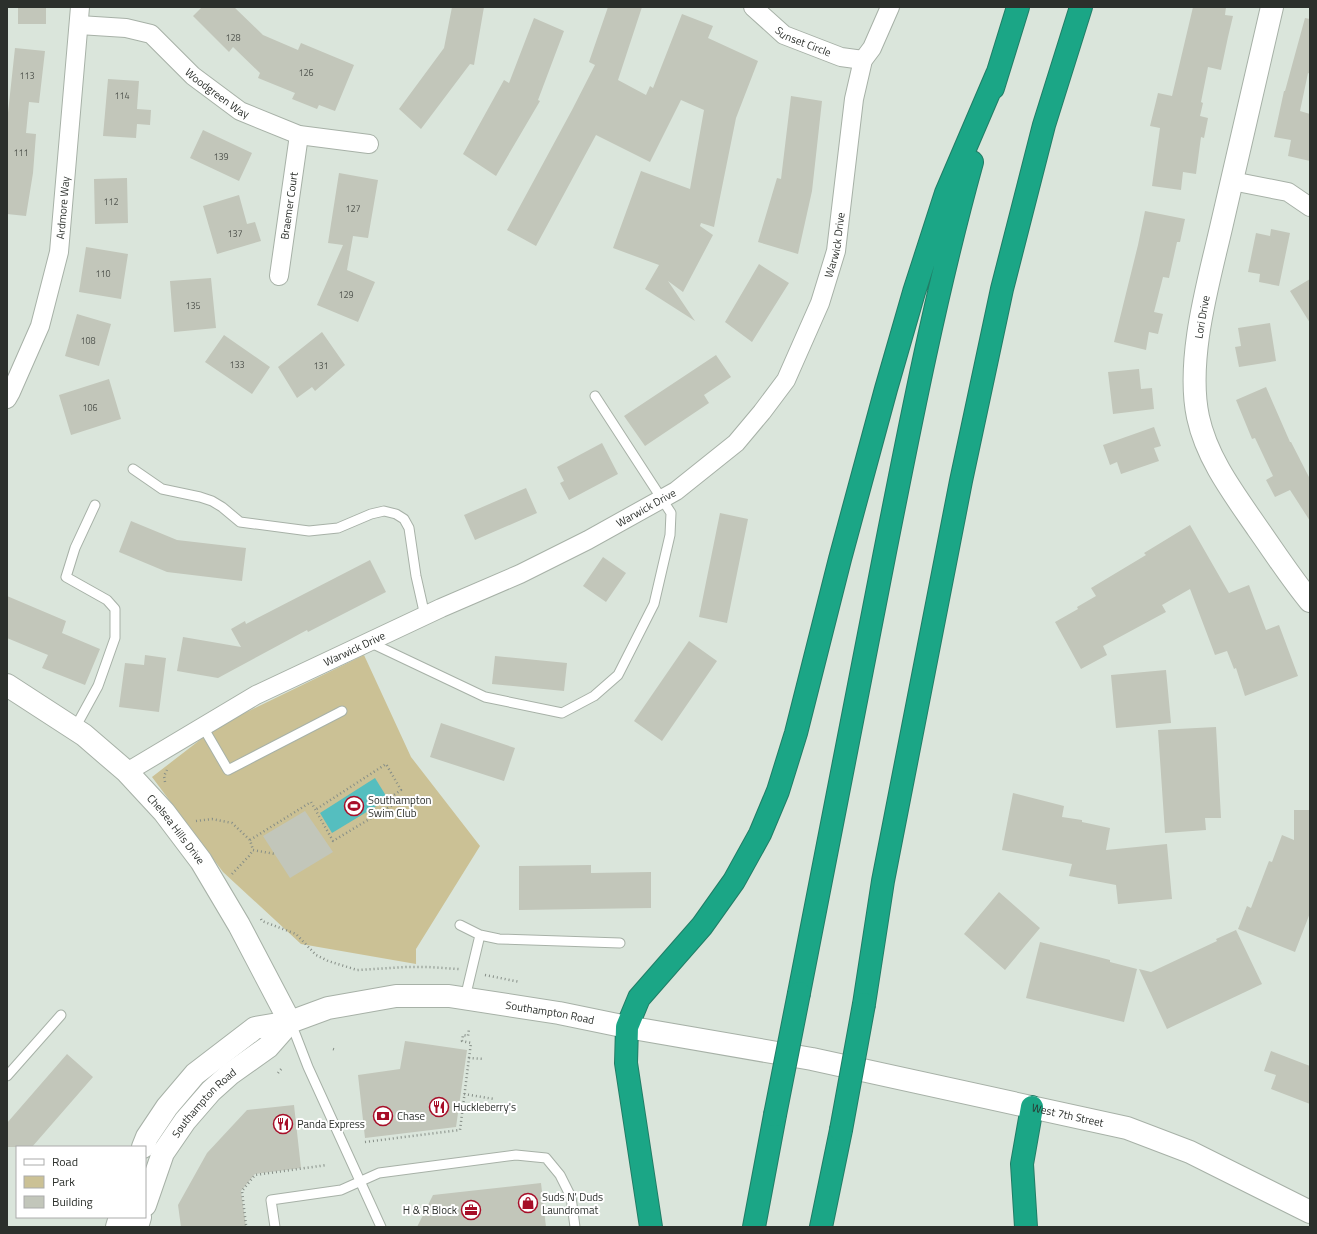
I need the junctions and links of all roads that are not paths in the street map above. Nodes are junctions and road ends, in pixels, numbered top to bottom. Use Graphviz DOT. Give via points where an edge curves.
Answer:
graph roads {
  1 [pos="80,7"];
  2 [pos="753,7"];
  3 [pos="890,7"];
  4 [pos="1018,7"];
  5 [pos="1081,7"];
  6 [pos="1272,7"];
  7 [pos="78,25"];
  8 [pos="862,60"];
  9 [pos="997,74"];
  10 [pos="299,135"];
  11 [pos="369,144"];
  12 [pos="1232,181"];
  13 [pos="1310,207"];
  14 [pos="279,276"];
  15 [pos="594,396"];
  16 [pos="7,399"];
  17 [pos="133,469"];
  18 [pos="662,499"];
  19 [pos="95,505"];
  20 [pos="1310,601"];
  21 [pos="425,616"];
  22 [pos="369,642"];
  23 [pos="7,685"];
  24 [pos="342,711"];
  25 [pos="203,727"];
  26 [pos="75,728"];
  27 [pos="127,772"];
  28 [pos="460,925"];
  29 [pos="480,935"];
  30 [pos="620,943"];
  31 [pos="465,998"];
  32 [pos="61,1015"];
  33 [pos="290,1022"];
  34 [pos="627,1027"];
  35 [pos="812,1059"];
  36 [pos="7,1076"];
  37 [pos="1032,1106"];
  38 [pos="143,1146"];
  39 [pos="361,1182"];
  40 [pos="146,1202"];
  41 [pos="1310,1212"];
  42 [pos="275,1227"];
  43 [pos="381,1227"];
  44 [pos="575,1227"];
  45 [pos="651,1227"];
  46 [pos="754,1227"];
  47 [pos="821,1227"];
  48 [pos="1026,1227"];
  1 -- 7 [label="street, Ardmore Way"];
  2 -- 8 [label="street, Sunset Circle" via="784,35 840,57"];
  3 -- 8 [label="street, Warwick Drive" via="872,48"];
  4 -- 9 [label="highway"];
  5 -- 47 [label="highway, bridge" via="1044,125 1002,289 961,481 886,866 864,1004"];
  6 -- 12 [label="street, Lori Drive"];
  7 -- 10 [label="street, Woodgreen Way" via="126,28 151,34 193,76 240,111"];
  7 -- 16 [label="street, Ardmore Way" via="59,252 40,326"];
  8 -- 18 [label="street, Warwick Drive" via="854,99 836,251 820,303 786,380 736,443 676,491"];
  9 -- 34 [label="highway" via="946,193 914,292 840,559 796,733 778,791 760,834 734,881 702,926 638,998"];
  9 -- 46 [label="highway, bridge" via="931,326"];
  10 -- 11 [label="street, Woodgreen Way"];
  10 -- 14 [label="street, Braemer Court"];
  12 -- 13 [label="street" via="1288,192"];
  12 -- 20 [label="street, Lori Drive" via="1197,347 1194,387 1198,417 1208,449 1226,482"];
  15 -- 18 [label="lane"];
  17 -- 21 [label="lane" via="162,489 212,501 240,522 309,531 338,528 384,511 404,518 409,528"];
  18 -- 21 [label="street, Warwick Drive" via="520,574"];
  18 -- 22 [label="lane" via="671,513 670,535 654,604 618,676 594,696 562,713 484,697"];
  19 -- 26 [label="lane" via="75,548 66,577 107,600 115,609 115,638 98,686"];
  21 -- 22 [label="street, Warwick Drive"];
  22 -- 25 [label="street, Warwick Drive" via="256,696"];
  23 -- 26 [label="street, Chelsea Hills Drive"];
  24 -- 25 [label="lane" via="228,770"];
  25 -- 27 [label="street, Warwick Drive"];
  26 -- 27 [label="street, Chelsea Hills Drive"];
  27 -- 33 [label="street, Chelsea Hills Drive" via="164,812 201,861 239,925"];
  28 -- 29 [label="lane"];
  29 -- 30 [label="lane" via="499,939"];
  29 -- 31 [label="lane"];
  31 -- 33 [label="street, Southampton Road" via="396,996 328,1008"];
  31 -- 34 [label="street, Southampton Road"];
  32 -- 36 [label="lane"];
  33 -- 38 [label="street, Southampton Road" via="255,1028 195,1074 166,1107"];
  33 -- 39 [label="lane"];
  33 -- 40 [label="street, Southampton Road" via="268,1047 211,1091 185,1121 163,1153"];
  34 -- 35 [label="street, Southampton Road"];
  34 -- 45 [label="highway" via="626,1063"];
  35 -- 37 [label="street, West 7th Street"];
  37 -- 41 [label="street, West 7th Street" via="1126,1128 1190,1152"];
  37 -- 48 [label="highway" via="1022,1164"];
  39 -- 42 [label="lane" via="341,1190 272,1200"];
  39 -- 43 [label="lane"];
  39 -- 44 [label="lane" via="380,1173 510,1155 546,1158 560,1175 571,1197"];
}
